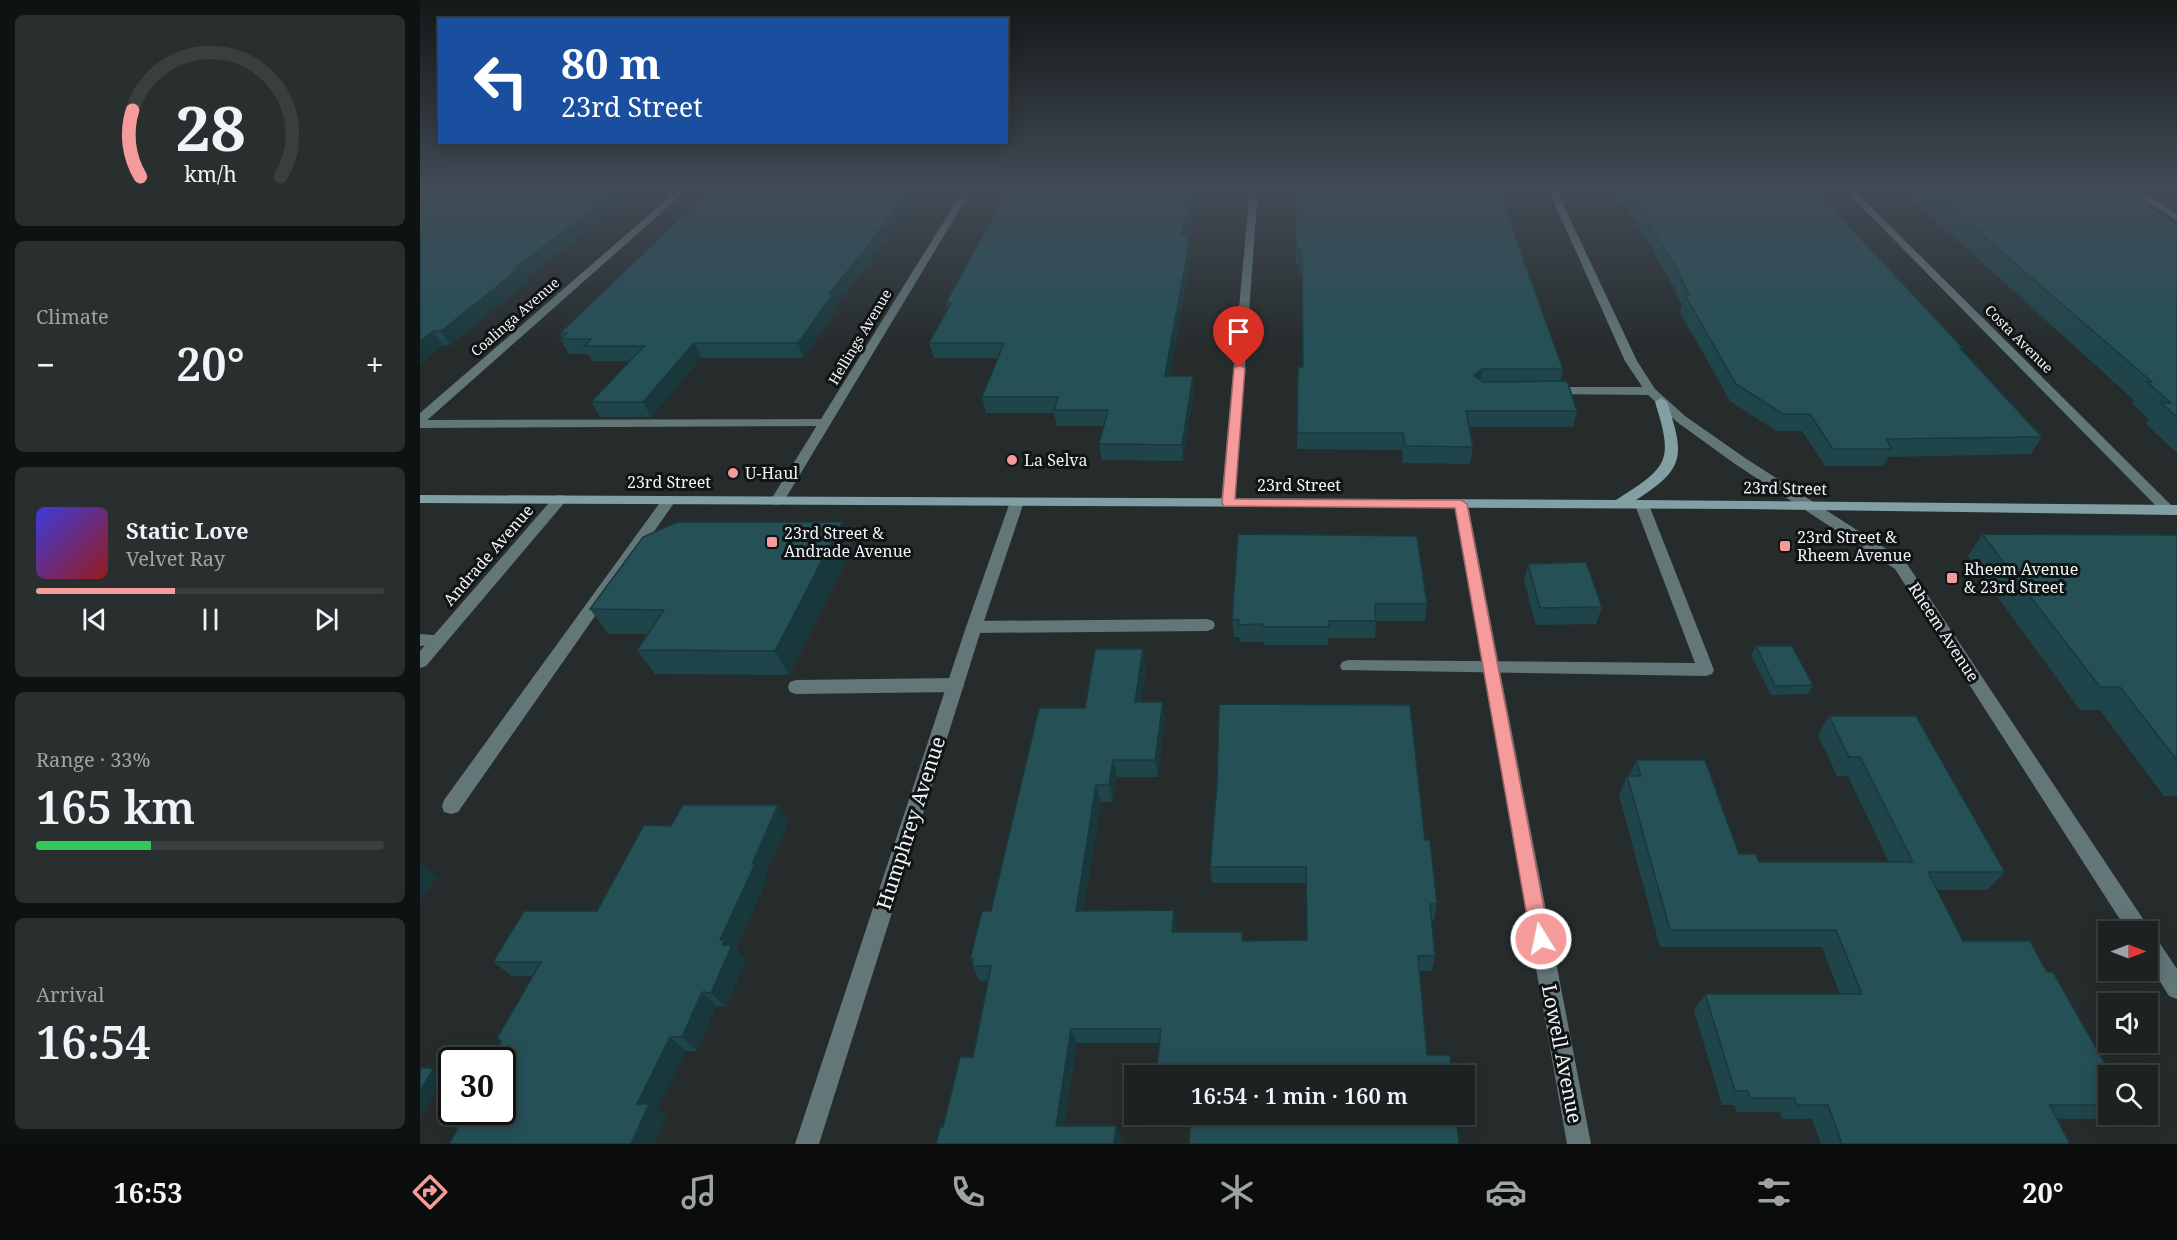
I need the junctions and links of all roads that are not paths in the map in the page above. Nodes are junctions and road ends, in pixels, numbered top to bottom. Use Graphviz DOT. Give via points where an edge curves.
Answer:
graph roads {
  1 [pos="624,242"];
  2 [pos="935,242"];
  3 [pos="1250,242"];
  4 [pos="1577,242"];
  5 [pos="1902,242"];
  6 [pos="1537,391"];
  7 [pos="1651,391"];
  8 [pos="1661,402"];
  9 [pos="420,422"];
  10 [pos="825,423"];
  11 [pos="420,499"];
  12 [pos="560,499"];
  13 [pos="669,500"];
  14 [pos="777,501"];
  15 [pos="1017,502"];
  16 [pos="1228,503"];
  17 [pos="1461,504"];
  18 [pos="1618,505"];
  19 [pos="1642,505"];
  20 [pos="1812,507"];
  21 [pos="2173,510"];
  22 [pos="1207,625"];
  23 [pos="974,627"];
  24 [pos="420,640"];
  25 [pos="439,640"];
  26 [pos="420,662"];
  27 [pos="1347,666"];
  28 [pos="1490,666"];
  29 [pos="956,685"];
  30 [pos="796,687"];
  31 [pos="451,806"];
  32 [pos="2133,921"];
  33 [pos="2158,959"];
  34 [pos="2177,988"];
  35 [pos="807,1144"];
  36 [pos="1579,1144"];
  1 -- 9 [label="street, Coalinga Avenue"];
  2 -- 10 [label="street, Hellings Avenue"];
  3 -- 16 [label="street"];
  4 -- 7 [label="street, Rheem Avenue" via="1631,361"];
  5 -- 21 [label="street, Costa Avenue"];
  6 -- 7 [label="street"];
  7 -- 8 [label="street, Rheem Avenue"];
  8 -- 18 [label="main road" via="1673,433 1671,465 1656,481"];
  8 -- 20 [label="street, Rheem Avenue" via="1740,461"];
  9 -- 10 [label="street"];
  10 -- 14 [label="street, Hellings Avenue"];
  11 -- 12 [label="main road, 23rd Street"];
  12 -- 13 [label="main road, 23rd Street"];
  12 -- 25 [label="street, Andrade Avenue"];
  13 -- 14 [label="main road, 23rd Street"];
  13 -- 31 [label="street"];
  14 -- 15 [label="main road, 23rd Street"];
  15 -- 16 [label="main road, 23rd Street"];
  15 -- 23 [label="street, Humphrey Avenue"];
  16 -- 17 [label="main road, 23rd Street"];
  17 -- 18 [label="main road, 23rd Street"];
  17 -- 28 [label="street, Lowell Avenue"];
  18 -- 19 [label="main road, 23rd Street"];
  19 -- 20 [label="main road, 23rd Street"];
  19 -- 28 [label="street" via="1706,670"];
  20 -- 21 [label="main road, 23rd Street"];
  20 -- 32 [label="street, Rheem Avenue" via="1900,565"];
  22 -- 23 [label="street"];
  23 -- 29 [label="street, Humphrey Avenue"];
  24 -- 25 [label="street"];
  25 -- 26 [label="street, Andrade Avenue"];
  27 -- 28 [label="street"];
  28 -- 36 [label="street, Lowell Avenue"];
  29 -- 30 [label="street"];
  29 -- 35 [label="street, Humphrey Avenue"];
  33 -- 34 [label="street"];
}
